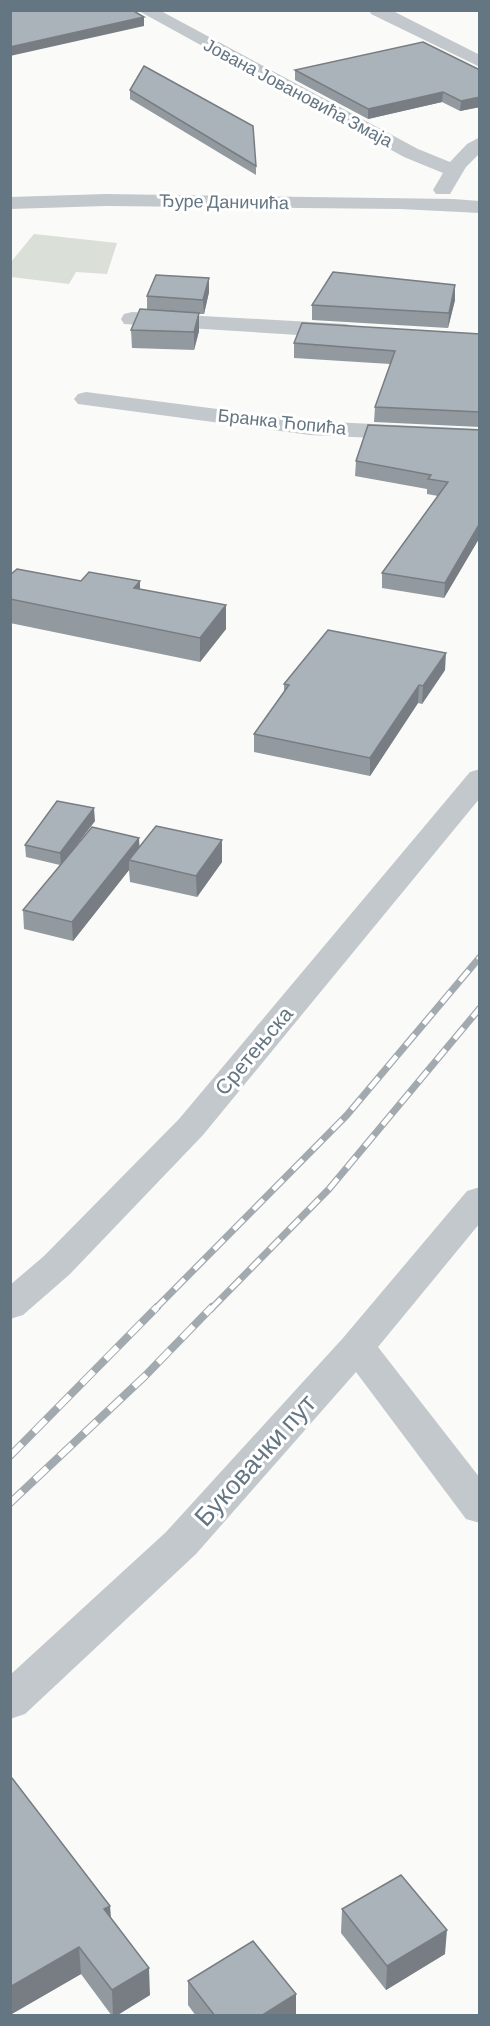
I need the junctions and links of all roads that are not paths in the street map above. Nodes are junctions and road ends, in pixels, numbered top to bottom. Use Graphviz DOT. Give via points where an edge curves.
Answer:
graph roads {
  1 [pos="145,10"];
  2 [pos="377,10"];
  3 [pos="480,62"];
  4 [pos="480,143"];
  5 [pos="453,170"];
  6 [pos="10,203"];
  7 [pos="437,203"];
  8 [pos="480,207"];
  9 [pos="132,319"];
  10 [pos="372,333"];
  11 [pos="86,399"];
  12 [pos="480,436"];
  13 [pos="480,778"];
  14 [pos="480,1199"];
  15 [pos="10,1306"];
  16 [pos="357,1347"];
  17 [pos="480,1508"];
  18 [pos="10,1702"];
  1 -- 5 [label="street, Јована Јовановића Змаја" via="411,153"];
  2 -- 3 [label="street"];
  4 -- 5 [label="street"];
  5 -- 7 [label="street"];
  6 -- 7 [label="street, Ђуре Даничића"];
  7 -- 8 [label="street"];
  9 -- 10 [label="street"];
  11 -- 12 [label="street, Бранка Ћопића" via="310,428"];
  13 -- 15 [label="street, Сретењска" via="191,1127 57,1265"];
  14 -- 16 [label="street, Буковачки пут"];
  16 -- 17 [label="street"];
  16 -- 18 [label="street, Буковачки пут" via="181,1543"];
}
